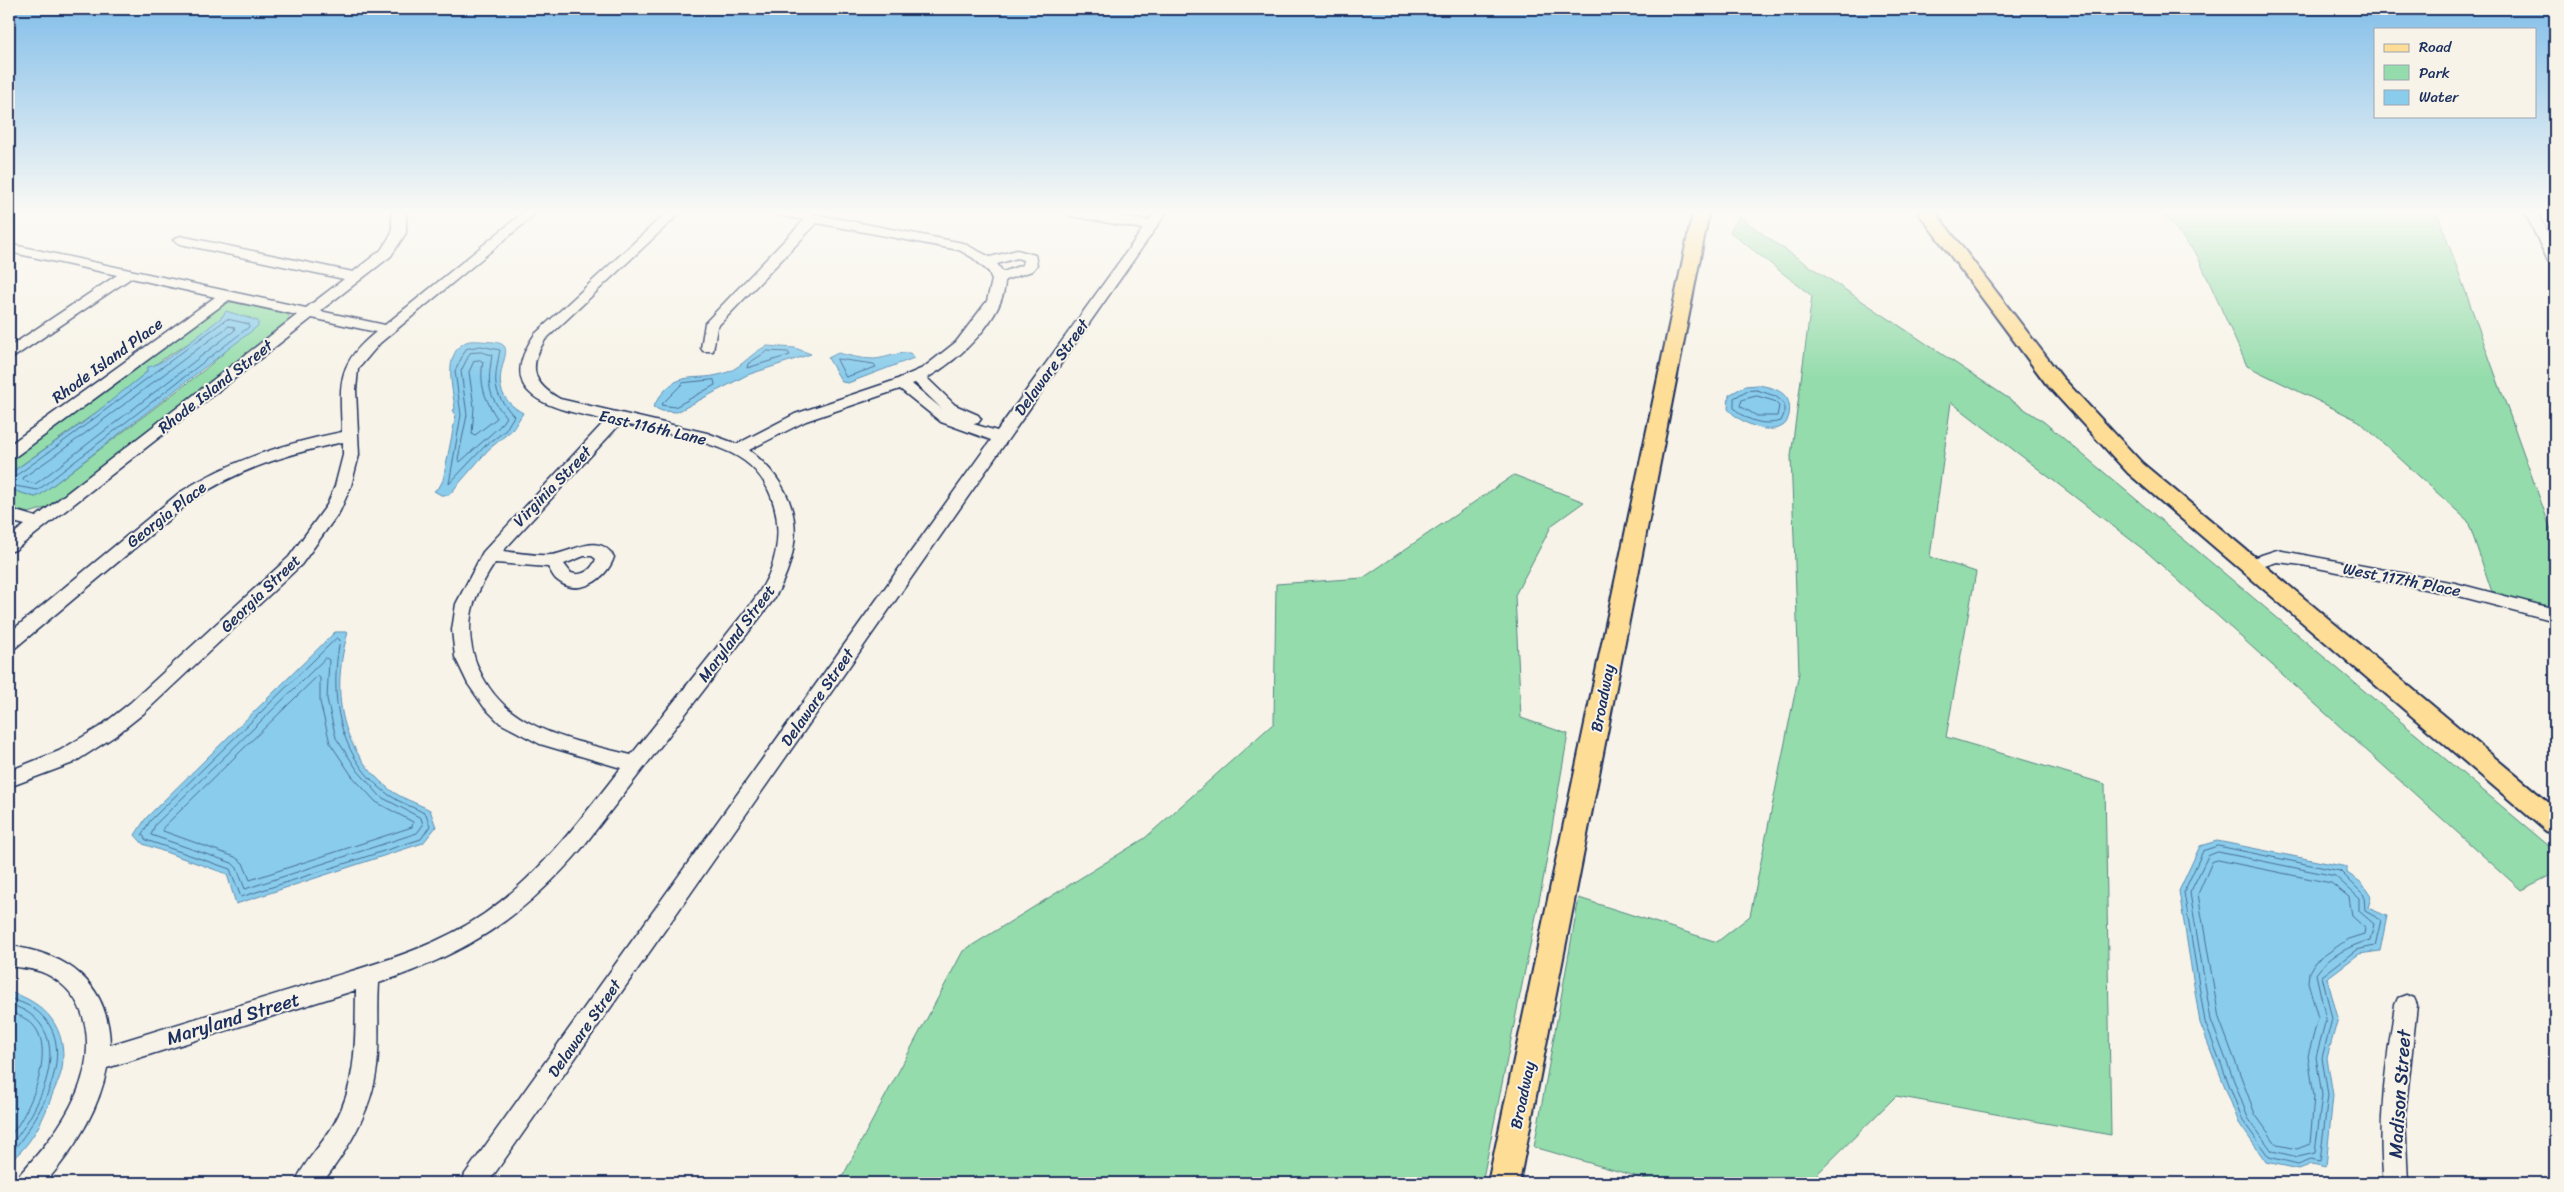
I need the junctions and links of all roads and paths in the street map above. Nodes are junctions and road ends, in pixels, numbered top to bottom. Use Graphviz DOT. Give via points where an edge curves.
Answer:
graph roads {
  1 [pos="99,268"];
  2 [pos="311,268"];
  3 [pos="368,268"];
  4 [pos="464,268"];
  5 [pos="614,268"];
  6 [pos="766,268"];
  7 [pos="990,268"];
  8 [pos="1027,268"];
  9 [pos="1121,268"];
  10 [pos="1690,268"];
  11 [pos="1970,268"];
  12 [pos="128,274"];
  13 [pos="356,277"];
  14 [pos="998,278"];
  15 [pos="226,295"];
  16 [pos="309,313"];
  17 [pos="388,330"];
  18 [pos="9,336"];
  19 [pos="28,340"];
  20 [pos="708,348"];
  21 [pos="9,354"];
  22 [pos="909,380"];
  23 [pos="618,418"];
  24 [pos="1004,432"];
  25 [pos="350,435"];
  26 [pos="738,450"];
  27 [pos="9,453"];
  28 [pos="9,515"];
  29 [pos="38,523"];
  30 [pos="9,546"];
  31 [pos="489,556"];
  32 [pos="552,561"];
  33 [pos="2248,565"];
  34 [pos="2555,615"];
  35 [pos="9,643"];
  36 [pos="634,764"];
  37 [pos="9,779"];
  38 [pos="2555,823"];
  39 [pos="9,956"];
  40 [pos="368,976"];
  41 [pos="2406,1005"];
  42 [pos="98,1060"];
  43 [pos="29,1183"];
  44 [pos="307,1183"];
  45 [pos="474,1183"];
  46 [pos="1503,1183"];
  47 [pos="2396,1183"];
  1 -- 12 [label="street"];
  2 -- 13 [label="street"];
  3 -- 13 [label="street, Rhode Island Street"];
  4 -- 17 [label="street, Georgia Street"];
  5 -- 23 [label="street, East 116th Lane" via="546,330 534,345 527,362 532,386 545,398 567,407"];
  6 -- 20 [label="street" via="710,326"];
  7 -- 14 [label="street"];
  8 -- 14 [label="street"];
  9 -- 24 [label="street, Delaware Street"];
  10 -- 46 [label="main road, Broadway"];
  11 -- 33 [label="main road" via="2076,407 2135,468"];
  12 -- 15 [label="street"];
  12 -- 19 [label="street"];
  13 -- 16 [label="street, Rhode Island Street"];
  14 -- 22 [label="street" via="998,297 975,330 952,355"];
  15 -- 16 [label="street"];
  15 -- 27 [label="street, Rhode Island Place"];
  16 -- 17 [label="street"];
  16 -- 29 [label="street, Rhode Island Street"];
  17 -- 25 [label="street, Georgia Street" via="365,350 351,369 348,390"];
  18 -- 19 [label="street"];
  19 -- 21 [label="street"];
  22 -- 24 [label="street" via="928,408 949,421 962,427"];
  22 -- 26 [label="street" via="790,421"];
  23 -- 26 [label="street, East 116th Lane" via="707,438"];
  23 -- 31 [label="street, Virginia Street"];
  24 -- 45 [label="street, Delaware Street"];
  25 -- 35 [label="street, Georgia Place" via="264,455 216,476 185,497"];
  25 -- 37 [label="street, Georgia Street" via="351,455 334,507 308,546 282,575 108,731 66,757"];
  26 -- 36 [label="street, Maryland Street" via="759,466 779,491 788,528 786,552 768,594"];
  28 -- 29 [label="street"];
  29 -- 30 [label="street, Rhode Island Street"];
  31 -- 32 [label="street"];
  31 -- 36 [label="street, Virginia Street" via="469,594 461,634 466,663 488,700 518,726 540,736"];
  33 -- 34 [label="street, West 117th Place" via="2277,556 2302,559 2455,589"];
  33 -- 38 [label="main road"];
  36 -- 40 [label="street, Maryland Street" via="554,867 511,906 476,931 448,945"];
  39 -- 42 [label="street" via="32,959 60,969 80,986 94,1011"];
  40 -- 42 [label="street, Maryland Street"];
  40 -- 44 [label="street" via="365,1068 361,1088 341,1136"];
  41 -- 47 [label="street, Madison Street" via="2396,1080 2392,1155"];
  42 -- 43 [label="street" via="94,1079 76,1120"];
}
